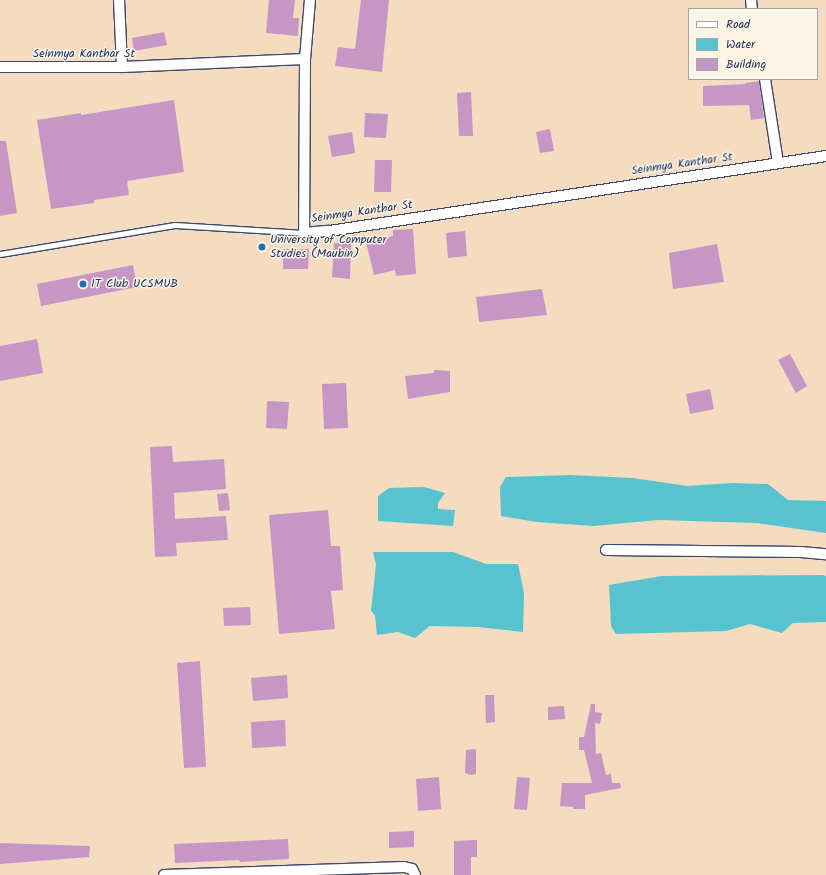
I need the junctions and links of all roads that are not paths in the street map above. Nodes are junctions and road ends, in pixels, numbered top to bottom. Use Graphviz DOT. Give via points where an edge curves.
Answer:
graph roads {
  1 [pos="119,0"];
  2 [pos="310,0"];
  3 [pos="305,59"];
  4 [pos="0,67"];
  5 [pos="122,67"];
  6 [pos="765,80"];
  7 [pos="826,156"];
  8 [pos="778,163"];
  9 [pos="304,233"];
  10 [pos="0,254"];
  11 [pos="606,550"];
  12 [pos="826,554"];
  13 [pos="164,875"];
  14 [pos="415,875"];
  1 -- 5 [label="street"];
  2 -- 3 [label="street"];
  3 -- 5 [label="street, Seinmya Kanthar St"];
  3 -- 9 [label="street, Seinmya Kanthar St"];
  4 -- 5 [label="street, Seinmya Kanthar St"];
  6 -- 8 [label="street"];
  7 -- 8 [label="street, Seinmya Kanthar St"];
  8 -- 9 [label="street, Seinmya Kanthar St"];
  9 -- 10 [label="lane" via="175,225"];
  11 -- 12 [label="street"];
  13 -- 14 [label="street" via="404,867 412,870"];
}
